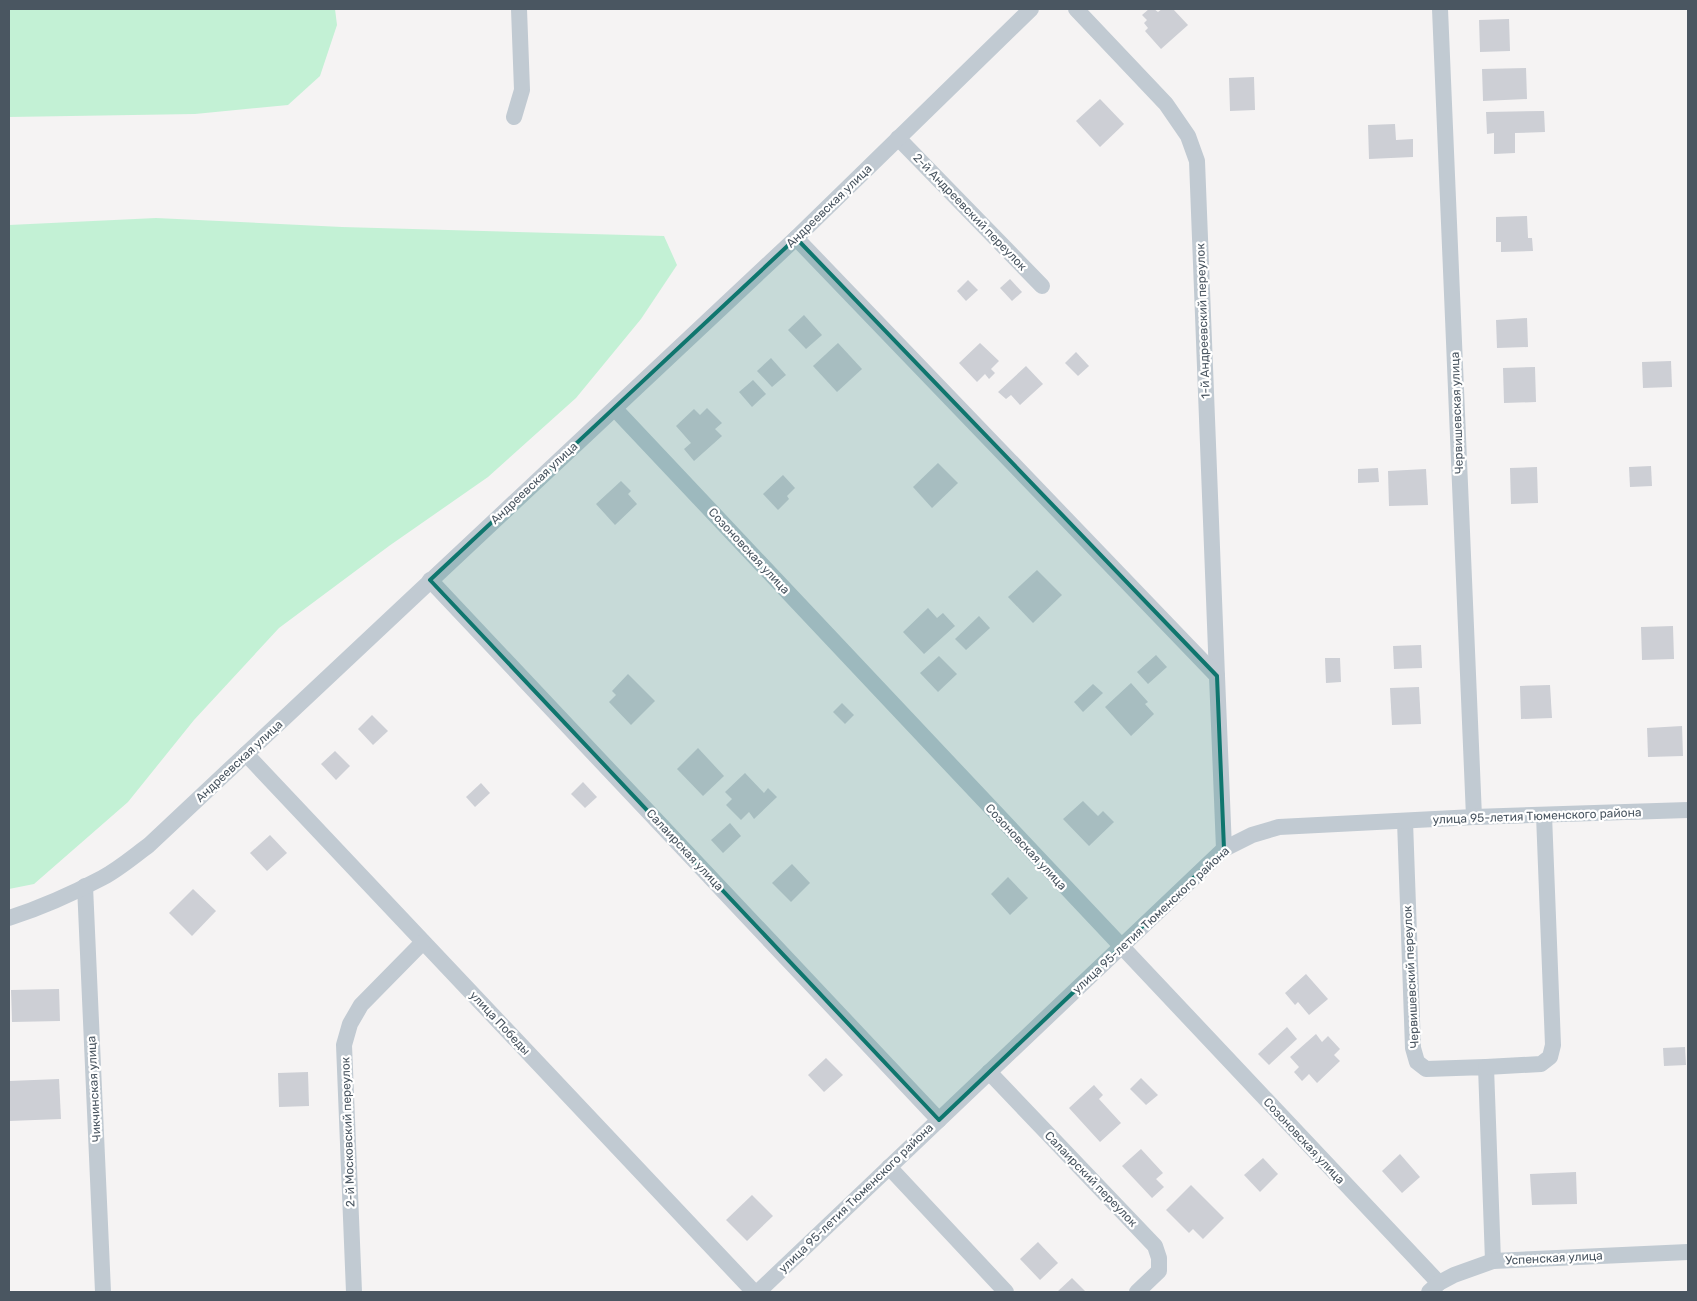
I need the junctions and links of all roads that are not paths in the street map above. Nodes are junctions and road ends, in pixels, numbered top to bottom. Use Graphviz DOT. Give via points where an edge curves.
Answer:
graph roads {
  1 [pos="519,9"];
  2 [pos="1031,9"];
  3 [pos="1076,9"];
  4 [pos="1440,9"];
  5 [pos="514,117"];
  6 [pos="898,138"];
  7 [pos="796,238"];
  8 [pos="1042,286"];
  9 [pos="615,409"];
  10 [pos="430,580"];
  11 [pos="1217,676"];
  12 [pos="246,754"];
  13 [pos="1688,810"];
  14 [pos="1544,815"];
  15 [pos="1474,818"];
  16 [pos="1405,821"];
  17 [pos="1224,849"];
  18 [pos="85,886"];
  19 [pos="9,918"];
  20 [pos="423,942"];
  21 [pos="1120,947"];
  22 [pos="1486,1067"];
  23 [pos="989,1072"];
  24 [pos="939,1120"];
  25 [pos="889,1167"];
  26 [pos="1688,1252"];
  27 [pos="1492,1261"];
  28 [pos="1434,1288"];
  29 [pos="103,1292"];
  30 [pos="354,1292"];
  31 [pos="756,1292"];
  32 [pos="1006,1292"];
  33 [pos="1137,1292"];
  1 -- 5 [label="street" via="522,90"];
  2 -- 6 [label="street, Андреевская улица"];
  3 -- 11 [label="street, 1-й Андреевский переулок" via="1166,104 1188,136 1197,160"];
  4 -- 15 [label="street, Червишевская улица"];
  6 -- 7 [label="street, Андреевская улица"];
  6 -- 8 [label="street, 2-й Андреевский переулок"];
  7 -- 9 [label="street, Андреевская улица"];
  7 -- 11 [label="street"];
  9 -- 10 [label="street, Андреевская улица"];
  9 -- 21 [label="street, Созоновская улица"];
  10 -- 12 [label="street, Андреевская улица"];
  10 -- 24 [label="street, Салаирская улица"];
  11 -- 17 [label="street, 1-й Андреевский переулок"];
  12 -- 18 [label="street, Андреевская улица" via="149,845"];
  12 -- 20 [label="street, улица Победы"];
  13 -- 14 [label="street, улица 95-летия Тюменского района"];
  14 -- 15 [label="street, улица 95-летия Тюменского района"];
  14 -- 22 [label="street, Червишевский переулок" via="1553,1045 1550,1057 1541,1064"];
  15 -- 16 [label="street, улица 95-летия Тюменского района"];
  16 -- 17 [label="street, улица 95-летия Тюменского района" via="1279,827 1252,835"];
  16 -- 22 [label="street, Червишевский переулок" via="1413,1048 1417,1062 1426,1069"];
  17 -- 21 [label="street, улица 95-летия Тюменского района"];
  18 -- 19 [label="street, Андреевская улица"];
  18 -- 29 [label="street, Чикчинская улица"];
  20 -- 30 [label="street, 2-й Московский переулок" via="361,1005 350,1024 344,1045"];
  20 -- 31 [label="street, улица Победы"];
  21 -- 23 [label="street, улица 95-летия Тюменского района"];
  21 -- 28 [label="street, Созоновская улица"];
  22 -- 27 [label="street"];
  23 -- 24 [label="street, улица 95-летия Тюменского района"];
  23 -- 33 [label="street, Салаирский переулок" via="1155,1246 1160,1258 1159,1271"];
  24 -- 25 [label="street, улица 95-летия Тюменского района"];
  25 -- 31 [label="street, улица 95-летия Тюменского района"];
  25 -- 32 [label="street"];
  26 -- 27 [label="street, Успенская улица"];
  27 -- 28 [label="street, Успенская улица" via="1454,1275"];
}
